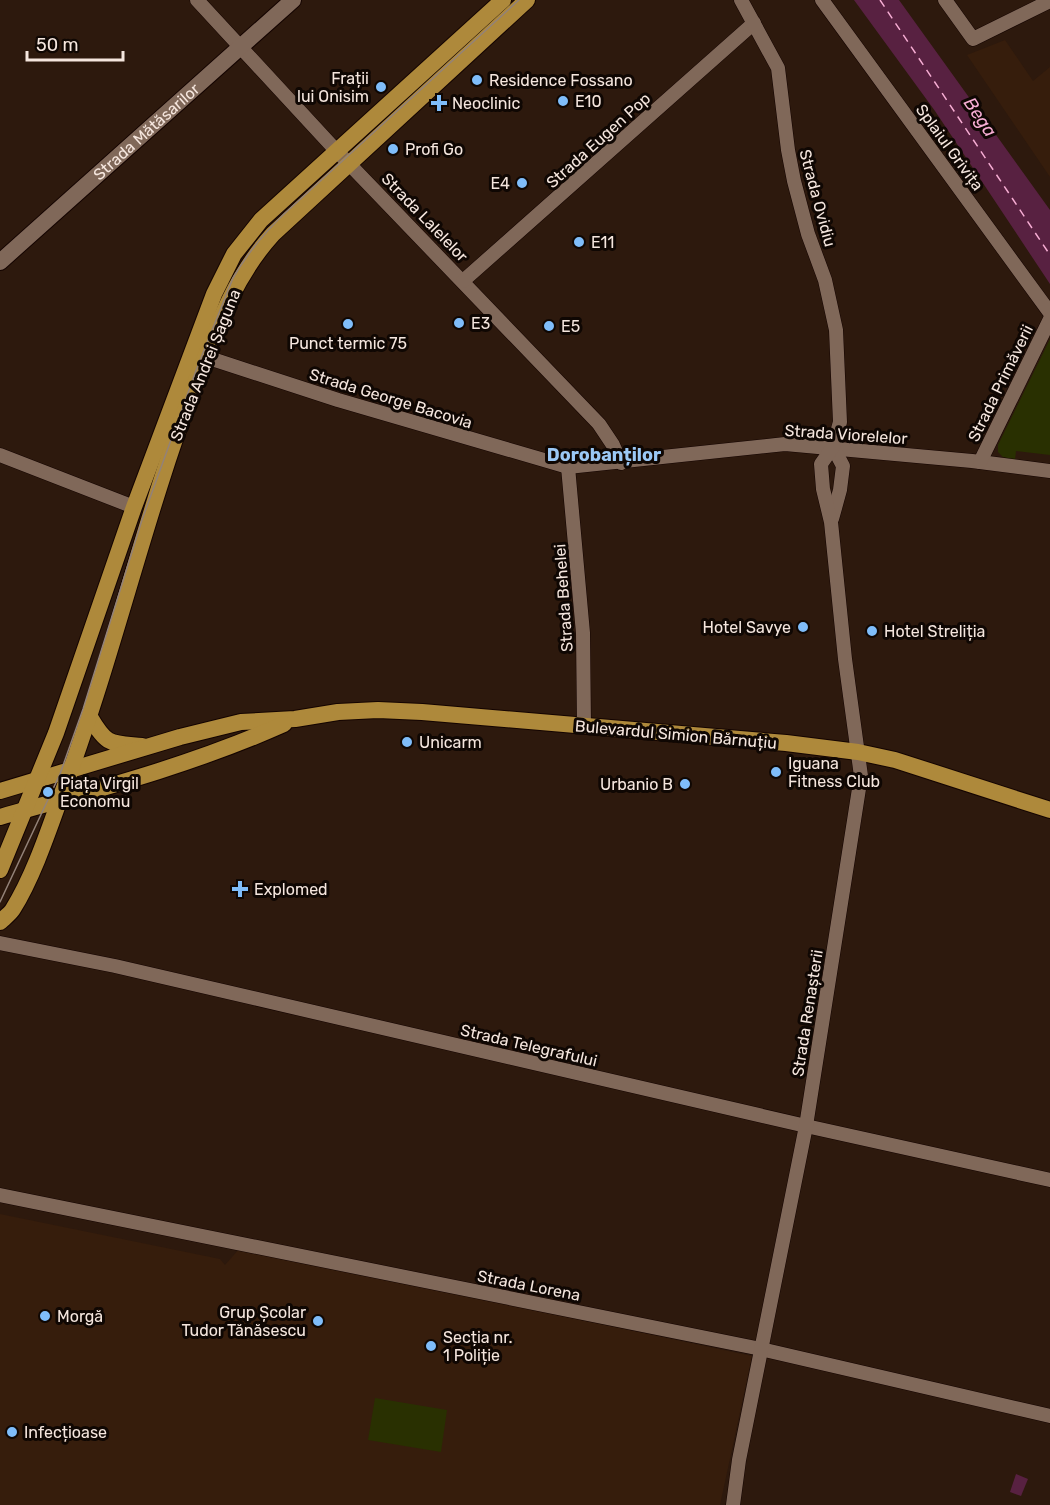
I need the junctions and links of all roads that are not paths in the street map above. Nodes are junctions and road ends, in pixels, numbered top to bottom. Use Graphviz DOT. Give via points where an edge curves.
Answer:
graph roads {
  1 [pos="197,0"];
  2 [pos="293,0"];
  3 [pos="503,0"];
  4 [pos="527,0"];
  5 [pos="741,0"];
  6 [pos="822,0"];
  7 [pos="945,0"];
  8 [pos="1050,1"];
  9 [pos="754,23"];
  10 [pos="240,48"];
  11 [pos="336,150"];
  12 [pos="349,162"];
  13 [pos="0,262"];
  14 [pos="463,281"];
  15 [pos="1050,313"];
  16 [pos="1050,319"];
  17 [pos="206,357"];
  18 [pos="833,447"];
  19 [pos="0,455"];
  20 [pos="980,462"];
  21 [pos="621,463"];
  22 [pos="568,467"];
  23 [pos="1050,471"];
  24 [pos="134,507"];
  25 [pos="831,522"];
  26 [pos="90,717"];
  27 [pos="295,719"];
  28 [pos="584,726"];
  29 [pos="150,747"];
  30 [pos="858,752"];
  31 [pos="71,771"];
  32 [pos="37,780"];
  33 [pos="0,790"];
  34 [pos="60,801"];
  35 [pos="25,810"];
  36 [pos="1050,810"];
  37 [pos="0,818"];
  38 [pos="0,870"];
  39 [pos="0,922"];
  40 [pos="0,943"];
  41 [pos="806,1126"];
  42 [pos="1050,1180"];
  43 [pos="0,1195"];
  44 [pos="761,1349"];
  45 [pos="1050,1416"];
  46 [pos="733,1505"];
  1 -- 10 [label="street, Strada Lalelelor"];
  2 -- 10 [label="street, Strada Mătăsarilor"];
  3 -- 11 [label="main road, Strada Andrei Șaguna"];
  4 -- 12 [label="main road, Strada Andrei Șaguna"];
  5 -- 9 [label="street, Strada Ovidiu"];
  6 -- 15 [label="street, Splaiul Grivița"];
  7 -- 8 [label="street" via="973,39"];
  9 -- 14 [label="street, Strada Eugen Pop"];
  9 -- 18 [label="street, Strada Ovidiu" via="778,68 794,181 836,330 840,422"];
  10 -- 11 [label="street, Strada Lalelelor"];
  10 -- 13 [label="street, Strada Mătăsarilor"];
  11 -- 12 [label="street, Strada Lalelelor"];
  11 -- 24 [label="main road, Strada Andrei Șaguna" via="261,220 223,273"];
  12 -- 14 [label="street, Strada Lalelelor"];
  12 -- 17 [label="main road, Strada Andrei Șaguna" via="253,258 234,289"];
  14 -- 21 [label="street, Strada Lalelelor" via="599,424"];
  16 -- 20 [label="street, Strada Primăverii"];
  17 -- 22 [label="street, Strada George Bacovia"];
  17 -- 26 [label="main road, Strada Andrei Șaguna" via="174,441"];
  18 -- 20 [label="street, Strada Viorelelor"];
  18 -- 21 [label="street, Strada Viorelelor" via="785,444"];
  18 -- 25 [label="street, Strada Renașterii" via="843,466"];
  18 -- 25 [label="street, Strada Renașterii" via="821,464"];
  19 -- 24 [label="street"];
  20 -- 23 [label="street, Strada Viorelelor"];
  21 -- 22 [label="street, Strada Viorelelor"];
  22 -- 28 [label="street, Strada Behelei" via="583,633"];
  24 -- 32 [label="main road, Strada Andrei Șaguna"];
  25 -- 30 [label="street, Strada Renașterii"];
  26 -- 29 [label="main road" via="105,740"];
  26 -- 31 [label="main road, Strada Andrei Șaguna"];
  27 -- 28 [label="main road, Bulevardul Simion Bărnuțiu" via="378,710"];
  27 -- 29 [label="main road, Bulevardul Simion Bărnuțiu" via="241,722"];
  27 -- 34 [label="main road, Bulevardul Simion Bărnuțiu" via="144,777"];
  28 -- 30 [label="main road, Bulevardul Simion Bărnuțiu"];
  29 -- 31 [label="main road, Bulevardul Simion Bărnuțiu"];
  30 -- 36 [label="main road, Bulevardul Simion Bărnuțiu" via="895,760"];
  30 -- 41 [label="street, Strada Renașterii" via="861,776"];
  31 -- 32 [label="main road, Bulevardul Simion Bărnuțiu"];
  31 -- 34 [label="main road, Strada Andrei Șaguna"];
  32 -- 33 [label="main road, Bulevardul Simion Bărnuțiu"];
  32 -- 35 [label="main road, Strada Andrei Șaguna"];
  34 -- 35 [label="main road, Bulevardul Simion Bărnuțiu"];
  34 -- 39 [label="main road, Strada Andrei Șaguna" via="12,911"];
  35 -- 37 [label="main road, Bulevardul Simion Bărnuțiu"];
  35 -- 38 [label="main road, Strada Andrei Șaguna"];
  40 -- 41 [label="street, Strada Telegrafului" via="115,966"];
  41 -- 42 [label="street, Strada Telegrafului"];
  41 -- 44 [label="street, Strada Renașterii"];
  43 -- 44 [label="street, Strada Lorena"];
  44 -- 45 [label="street, Strada Lorena"];
  44 -- 46 [label="street, Strada Renașterii"];
}
